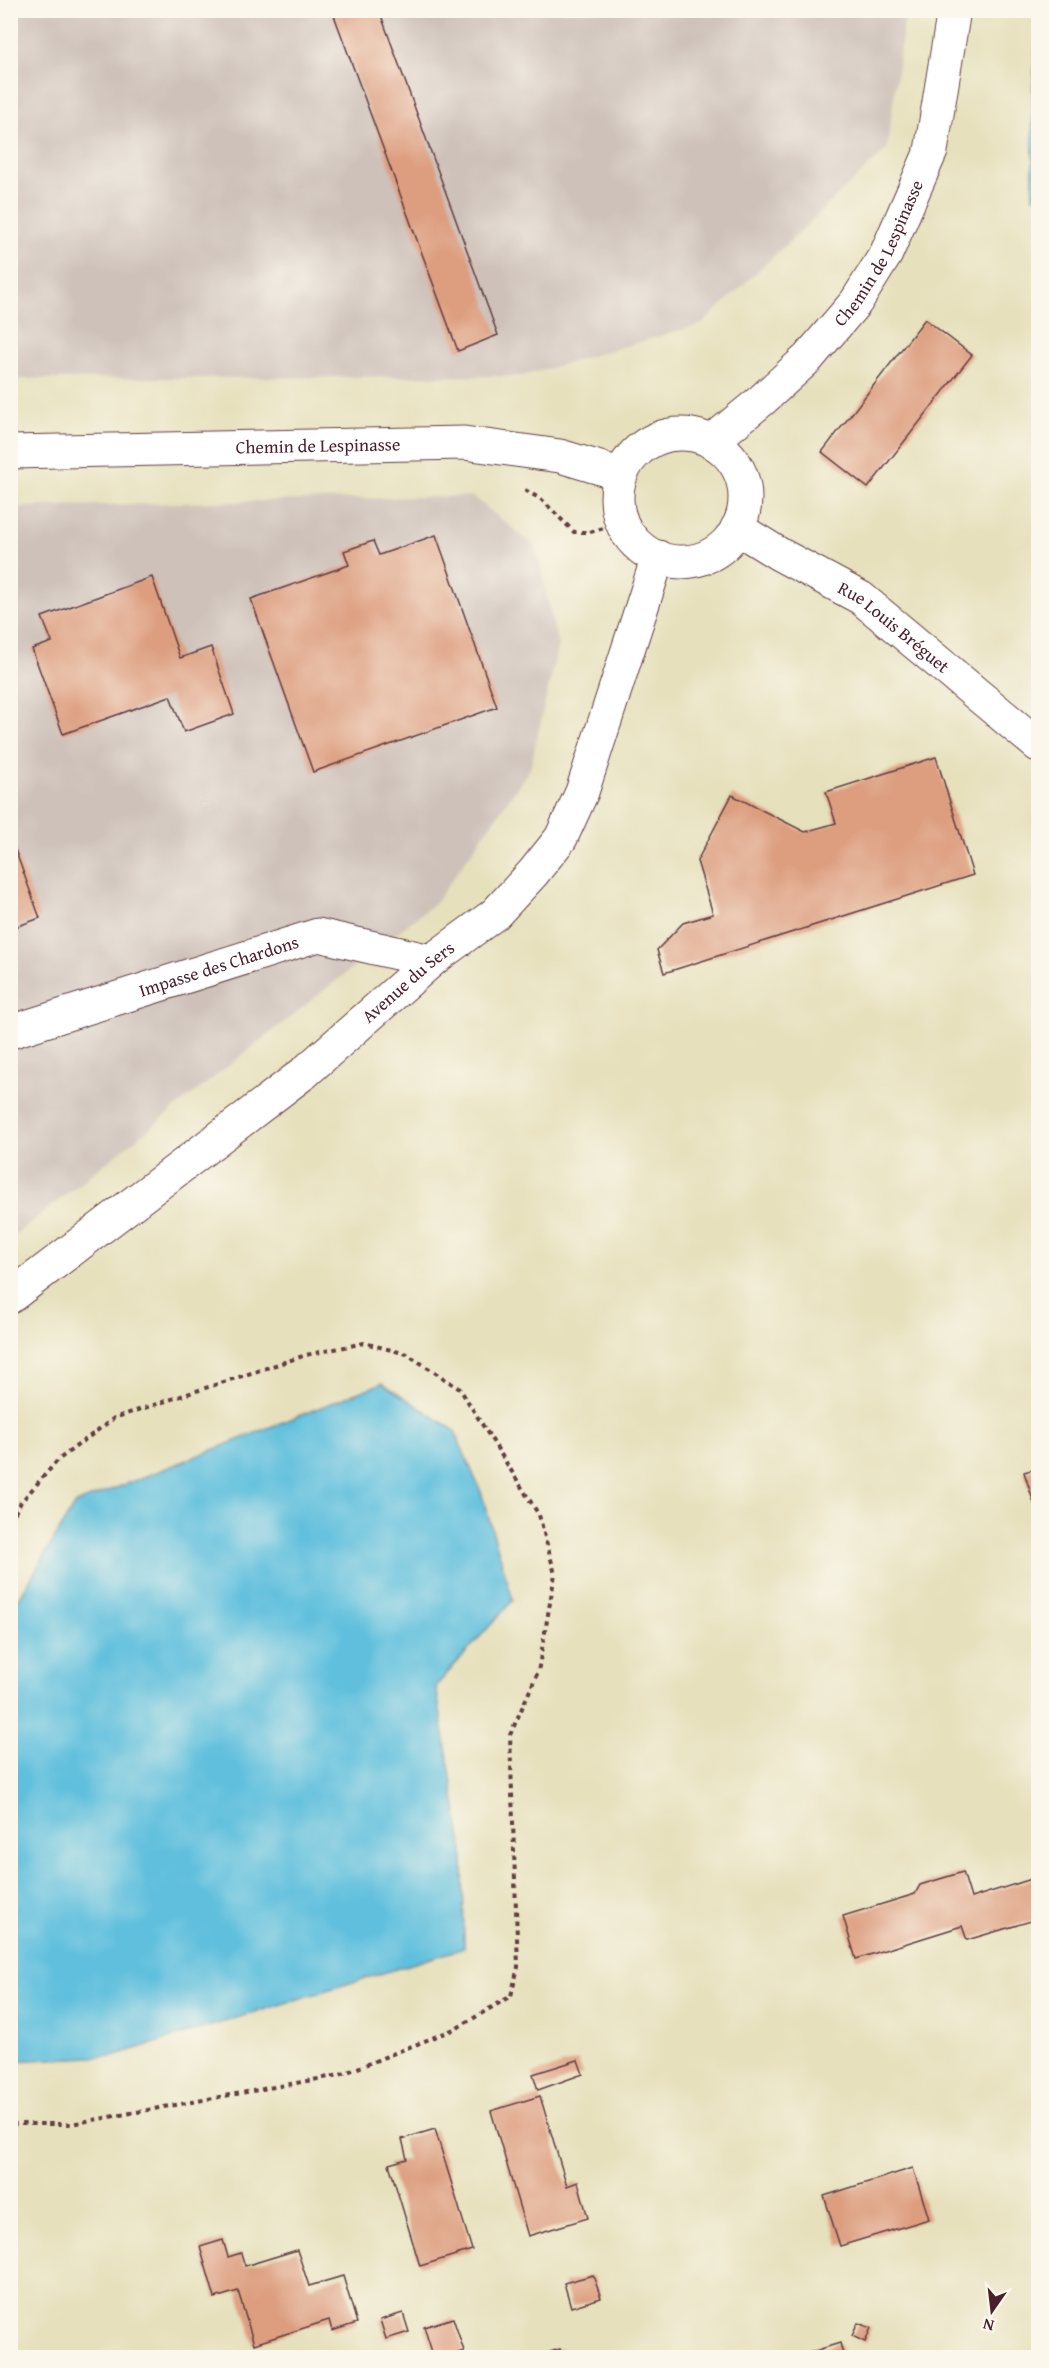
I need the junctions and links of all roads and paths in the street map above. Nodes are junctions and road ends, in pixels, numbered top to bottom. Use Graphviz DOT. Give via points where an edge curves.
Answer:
graph roads {
  1 [pos="954,10"];
  2 [pos="711,442"];
  3 [pos="10,452"];
  4 [pos="621,474"];
  5 [pos="737,528"];
  6 [pos="658,557"];
  7 [pos="1038,745"];
  8 [pos="431,961"];
  9 [pos="10,1032"];
  10 [pos="10,1297"];
  11 [pos="10,1521"];
  12 [pos="10,2124"];
  1 -- 2 [label="street, Chemin de Lespinasse" via="931,151 886,254 856,302 807,358"];
  2 -- 4 [label="street" via="694,435 665,436 644,445"];
  2 -- 5 [label="street" via="727,453 739,470 744,511"];
  3 -- 4 [label="street, Chemin de Lespinasse" via="464,443 560,456"];
  4 -- 6 [label="street" via="616,502 621,523 632,541"];
  5 -- 6 [label="street" via="714,554 694,561 671,562"];
  5 -- 7 [label="street, Rue Louis Bréguet" via="861,598"];
  6 -- 8 [label="street, Avenue du Sers" via="582,792 561,838 495,914"];
  8 -- 9 [label="street, Impasse des Chardons" via="318,935"];
  8 -- 10 [label="street, Avenue du Sers" via="304,1073"];
  11 -- 12 [label="path" via="21,1502 58,1460 114,1418 306,1355 364,1343 407,1354 460,1389 539,1515 555,1574 538,1672 510,1736 518,1967 511,1996 457,2028 340,2074 71,2124"];
}
